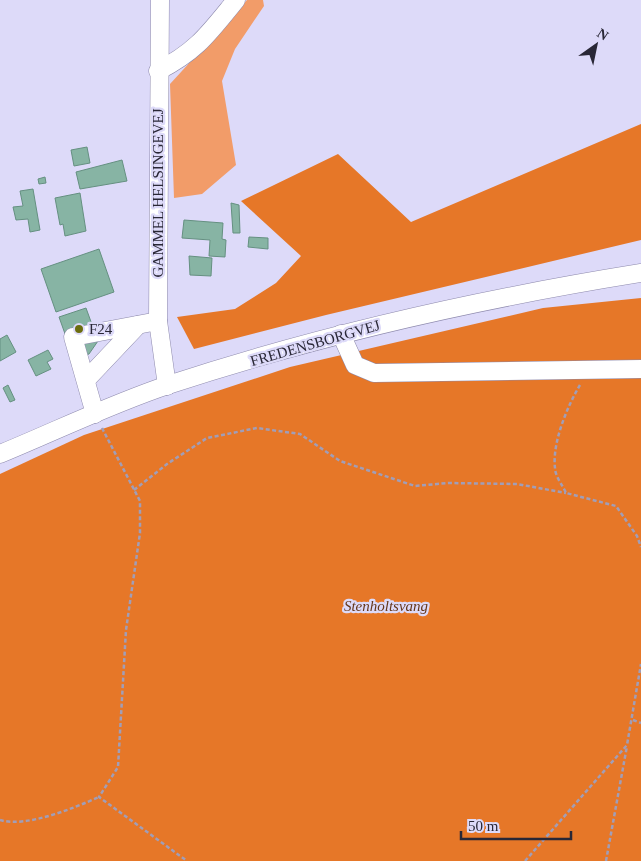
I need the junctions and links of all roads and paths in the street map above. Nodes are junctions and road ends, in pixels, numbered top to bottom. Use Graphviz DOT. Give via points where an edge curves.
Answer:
graph roads {
  1 [pos="160,0"];
  2 [pos="236,0"];
  3 [pos="158,71"];
  4 [pos="641,273"];
  5 [pos="158,321"];
  6 [pos="138,325"];
  7 [pos="342,334"];
  8 [pos="641,369"];
  9 [pos="589,370"];
  10 [pos="86,380"];
  11 [pos="167,386"];
  12 [pos="95,414"];
  13 [pos="0,454"];
  14 [pos="134,490"];
  15 [pos="566,493"];
  16 [pos="641,547"];
  17 [pos="641,664"];
  18 [pos="633,720"];
  19 [pos="641,724"];
  20 [pos="627,745"];
  21 [pos="99,797"];
  22 [pos="0,820"];
  23 [pos="187,861"];
  24 [pos="525,861"];
  25 [pos="606,861"];
  1 -- 3 [label="street, GAMMEL HELSINGEVEJ"];
  2 -- 3 [label="street" via="199,45 182,59"];
  3 -- 5 [label="street, GAMMEL HELSINGEVEJ"];
  4 -- 7 [label="street, FREDENSBORGVEJ" via="436,310"];
  5 -- 6 [label="street"];
  5 -- 11 [label="street, GAMMEL HELSINGEVEJ"];
  6 -- 10 [label="street"];
  6 -- 10 [label="street" via="73,337"];
  7 -- 9 [label="street" via="355,365 374,373"];
  7 -- 11 [label="street, FREDENSBORGVEJ"];
  8 -- 9 [label="street"];
  9 -- 15 [label="path" via="568,405 558,444 555,468"];
  10 -- 12 [label="street"];
  11 -- 12 [label="street, FREDENSBORGVEJ"];
  12 -- 13 [label="street, FREDENSBORGVEJ"];
  12 -- 14 [label="path"];
  14 -- 15 [label="path" via="207,438 257,428 300,434 340,461 414,486 518,484"];
  14 -- 21 [label="path" via="140,501 140,533 126,630 118,767"];
  15 -- 16 [label="path" via="616,506"];
  17 -- 18 [label="path"];
  18 -- 19 [label="path"];
  18 -- 20 [label="path"];
  20 -- 24 [label="path"];
  20 -- 25 [label="path"];
  21 -- 22 [label="path" via="42,816 10,823"];
  21 -- 23 [label="path"];
}
